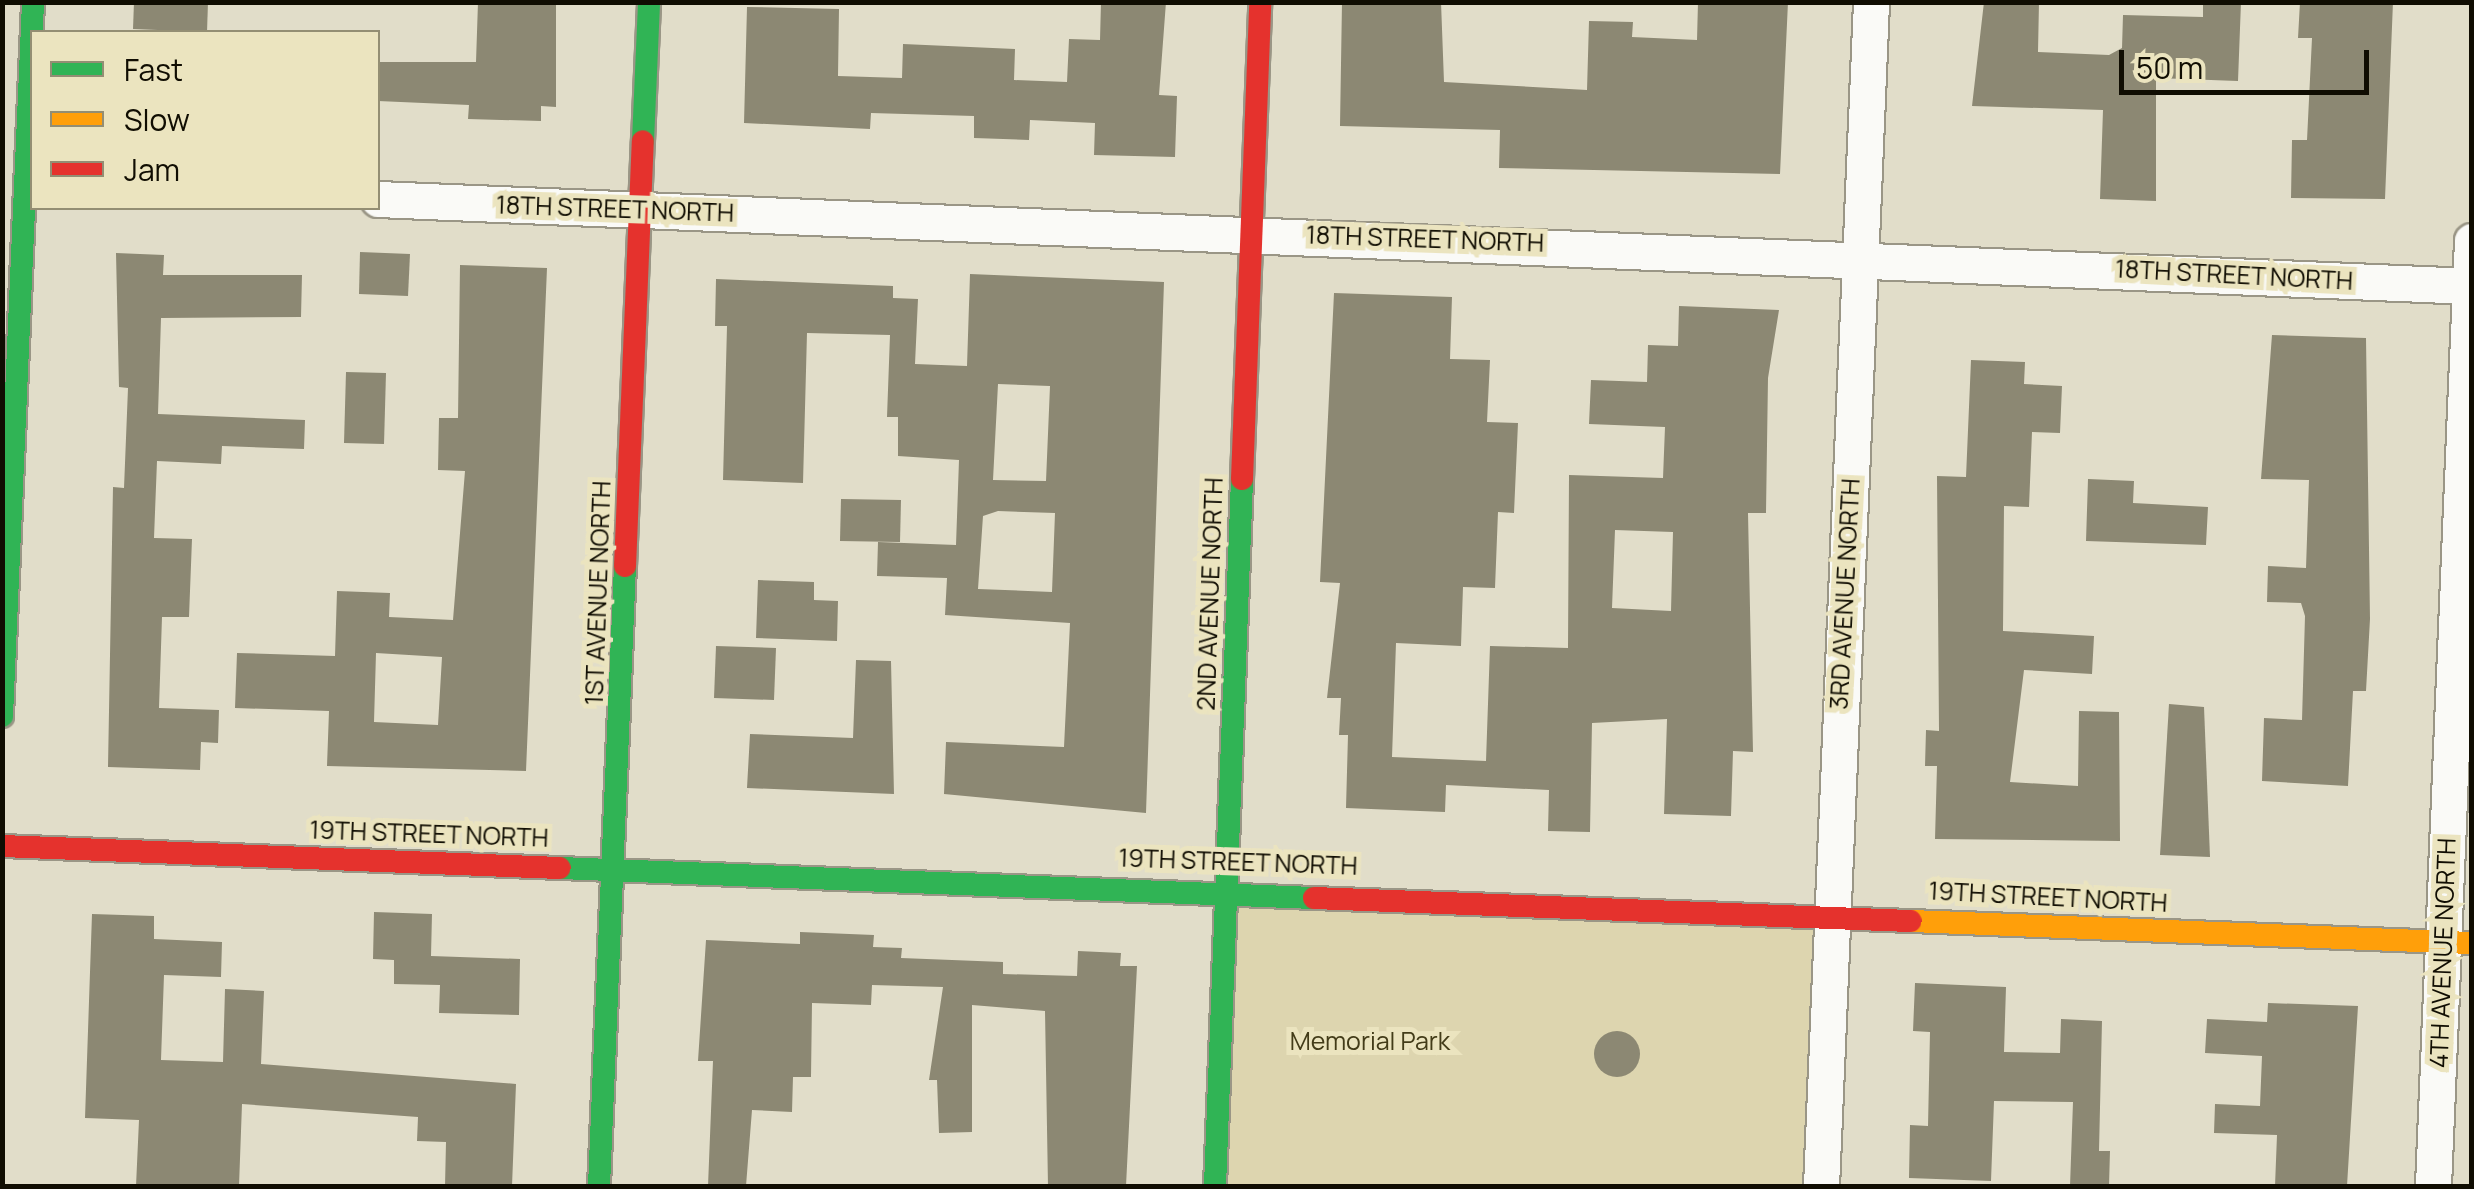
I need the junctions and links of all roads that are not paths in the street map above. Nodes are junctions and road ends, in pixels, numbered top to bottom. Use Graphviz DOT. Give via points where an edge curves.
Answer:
graph roads {
  1 [pos="33,2"];
  2 [pos="649,2"];
  3 [pos="1260,2"];
  4 [pos="1871,2"];
  5 [pos="31,30"];
  6 [pos="30,48"];
  7 [pos="21,184"];
  8 [pos="380,200"];
  9 [pos="641,210"];
  10 [pos="1249,231"];
  11 [pos="2472,241"];
  12 [pos="1860,258"];
  13 [pos="2470,286"];
  14 [pos="2,716"];
  15 [pos="2,846"];
  16 [pos="614,869"];
  17 [pos="1228,888"];
  18 [pos="1830,915"];
  19 [pos="2457,943"];
  20 [pos="599,1186"];
  21 [pos="1216,1186"];
  22 [pos="1821,1186"];
  23 [pos="2433,1186"];
  1 -- 5 [label="street"];
  2 -- 9 [label="street, 1ST AVENUE NORTH"];
  3 -- 10 [label="street, 2ND AVENUE NORTH"];
  4 -- 12 [label="street, 3RD AVENUE NORTH"];
  6 -- 7 [label="street"];
  7 -- 14 [label="street"];
  8 -- 9 [label="street, 18TH STREET NORTH"];
  9 -- 10 [label="street, 18TH STREET NORTH"];
  9 -- 16 [label="street, 1ST AVENUE NORTH"];
  10 -- 12 [label="street, 18TH STREET NORTH"];
  10 -- 17 [label="street, 2ND AVENUE NORTH"];
  11 -- 13 [label="street, 4TH AVENUE NORTH"];
  12 -- 13 [label="street, 18TH STREET NORTH"];
  12 -- 18 [label="street, 3RD AVENUE NORTH"];
  13 -- 19 [label="street, 4TH AVENUE NORTH"];
  15 -- 16 [label="street, 19TH STREET NORTH"];
  16 -- 17 [label="street, 19TH STREET NORTH"];
  16 -- 20 [label="street, 1ST AVENUE NORTH"];
  17 -- 18 [label="street, 19TH STREET NORTH"];
  17 -- 21 [label="street, 2ND AVENUE NORTH"];
  18 -- 19 [label="street, 19TH STREET NORTH"];
  18 -- 22 [label="street, 3RD AVENUE NORTH"];
  19 -- 23 [label="street, 4TH AVENUE NORTH"];
}
